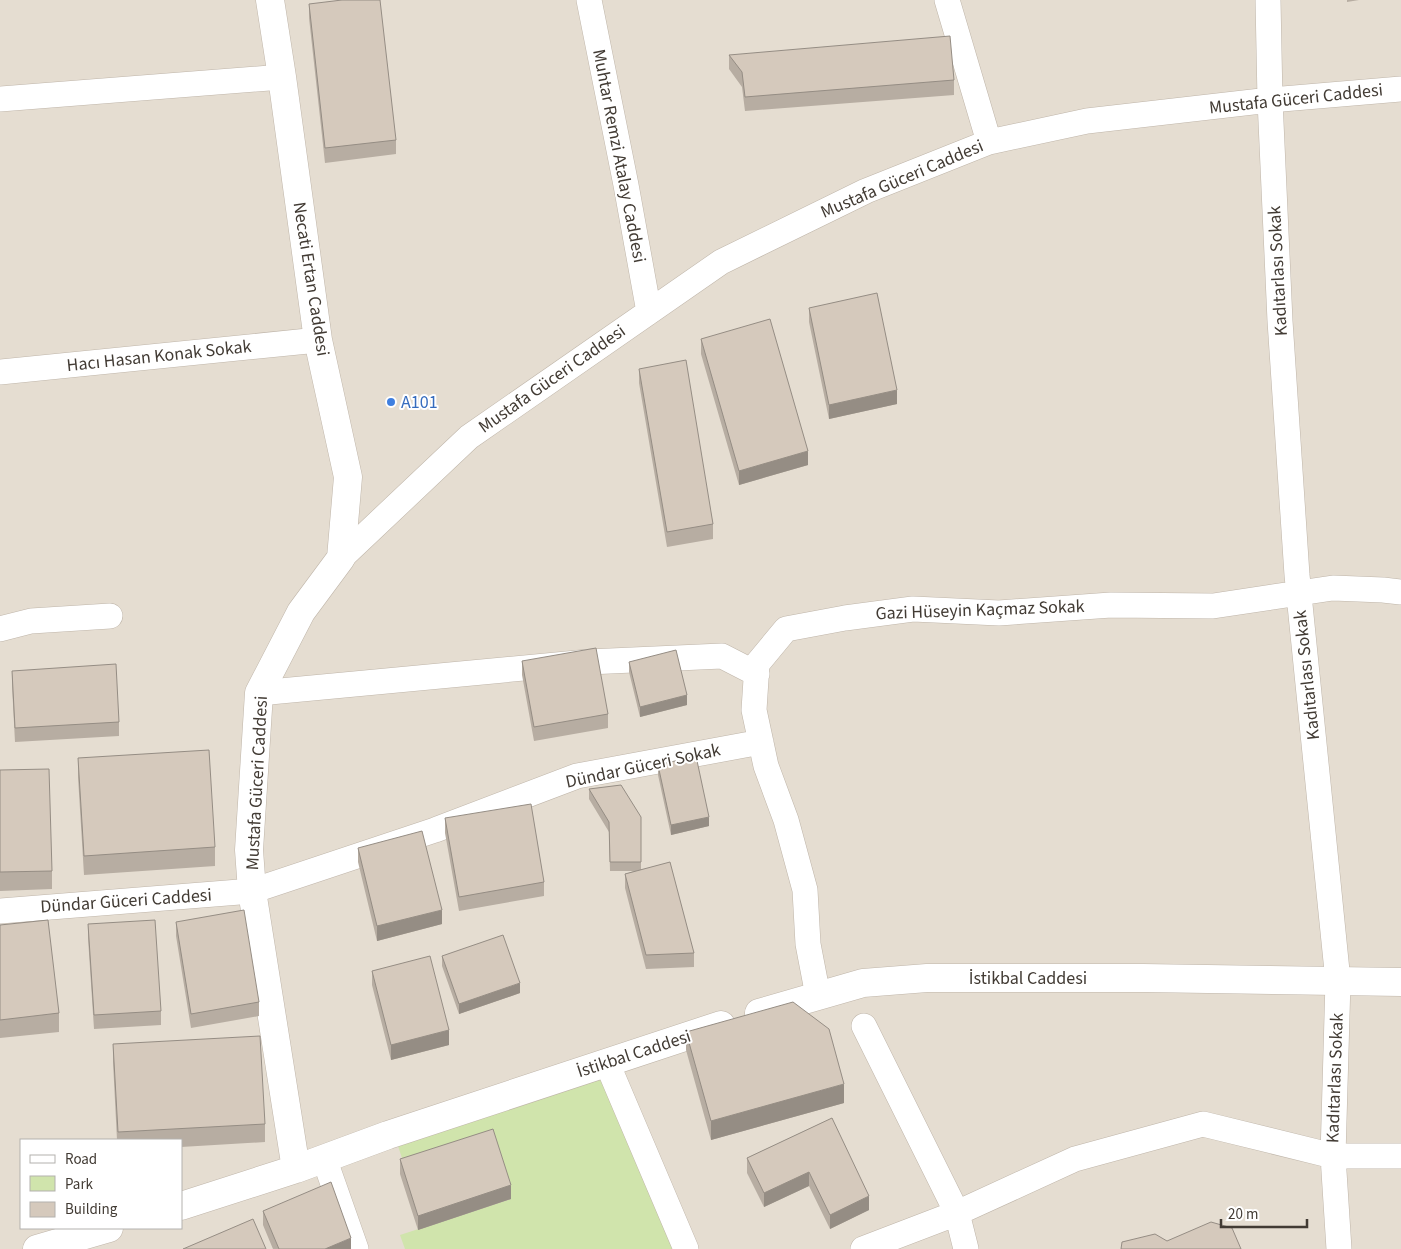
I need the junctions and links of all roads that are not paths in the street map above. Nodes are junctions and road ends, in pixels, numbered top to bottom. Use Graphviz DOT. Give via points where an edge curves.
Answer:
graph roads {
  1 [pos="270,0"];
  2 [pos="589,0"];
  3 [pos="947,0"];
  4 [pos="1268,0"];
  5 [pos="282,77"];
  6 [pos="1401,89"];
  7 [pos="0,99"];
  8 [pos="1270,100"];
  9 [pos="989,142"];
  10 [pos="649,312"];
  11 [pos="318,340"];
  12 [pos="0,372"];
  13 [pos="341,558"];
  14 [pos="1401,592"];
  15 [pos="1299,593"];
  16 [pos="110,616"];
  17 [pos="0,629"];
  18 [pos="757,674"];
  19 [pos="259,693"];
  20 [pos="761,742"];
  21 [pos="252,891"];
  22 [pos="0,911"];
  23 [pos="1338,981"];
  24 [pos="1401,982"];
  25 [pos="818,996"];
  26 [pos="864,1026"];
  27 [pos="607,1063"];
  28 [pos="1333,1156"];
  29 [pos="1401,1156"];
  30 [pos="324,1158"];
  31 [pos="296,1169"];
  32 [pos="182,1206"];
  33 [pos="957,1213"];
  34 [pos="105,1229"];
  35 [pos="36,1249"];
  36 [pos="356,1249"];
  37 [pos="686,1249"];
  38 [pos="863,1249"];
  39 [pos="966,1249"];
  40 [pos="1338,1249"];
  1 -- 5 [label="street, Necati Ertan Caddesi"];
  2 -- 10 [label="street, Muhtar Remzi Atalay Caddesi"];
  3 -- 9 [label="street"];
  4 -- 8 [label="street, Kadıtarlası Sokak"];
  5 -- 7 [label="street"];
  5 -- 11 [label="street, Necati Ertan Caddesi"];
  6 -- 8 [label="street, Mustafa Güceri Caddesi"];
  8 -- 9 [label="street, Mustafa Güceri Caddesi" via="1087,122"];
  8 -- 15 [label="street, Kadıtarlası Sokak" via="1280,321"];
  9 -- 10 [label="street, Mustafa Güceri Caddesi" via="866,190 730,258"];
  10 -- 13 [label="street, Mustafa Güceri Caddesi" via="469,437"];
  11 -- 12 [label="street, Hacı Hasan Konak Sokak"];
  11 -- 13 [label="street, Necati Ertan Caddesi" via="348,477"];
  13 -- 19 [label="street, Mustafa Güceri Caddesi" via="301,612"];
  14 -- 15 [label="street" via="1333,588"];
  15 -- 18 [label="street, Gazi Hüseyin Kaçmaz Sokak" via="1213,606 1111,605 999,613 913,609 845,618 786,629 758,664"];
  15 -- 23 [label="street, Kadıtarlası Sokak"];
  16 -- 17 [label="street" via="31,621"];
  18 -- 19 [label="street" via="722,656 588,662"];
  18 -- 20 [label="street, Gazi Hüseyin Kaçmaz Sokak" via="754,710"];
  19 -- 21 [label="street, Mustafa Güceri Caddesi" via="249,850"];
  20 -- 21 [label="street, Dündar Güceri Sokak" via="577,776 435,830"];
  20 -- 25 [label="street" via="805,890 808,944"];
  21 -- 22 [label="street, Dündar Güceri Caddesi"];
  21 -- 31 [label="street, Mustafa Güceri Caddesi"];
  23 -- 24 [label="street, İstikbal Caddesi"];
  23 -- 25 [label="street, İstikbal Caddesi" via="927,978 863,983"];
  23 -- 28 [label="street, Kadıtarlası Sokak"];
  25 -- 27 [label="street, İstikbal Caddesi"];
  26 -- 33 [label="street"];
  27 -- 30 [label="street, İstikbal Caddesi"];
  27 -- 37 [label="street"];
  28 -- 29 [label="street"];
  28 -- 33 [label="street" via="1203,1124 1075,1159"];
  28 -- 40 [label="street, Kadıtarlası Sokak"];
  30 -- 31 [label="street, İstikbal Caddesi"];
  30 -- 36 [label="street"];
  31 -- 32 [label="street, İstikbal Caddesi"];
  33 -- 38 [label="street"];
  33 -- 39 [label="street"];
  34 -- 35 [label="street"];
}
